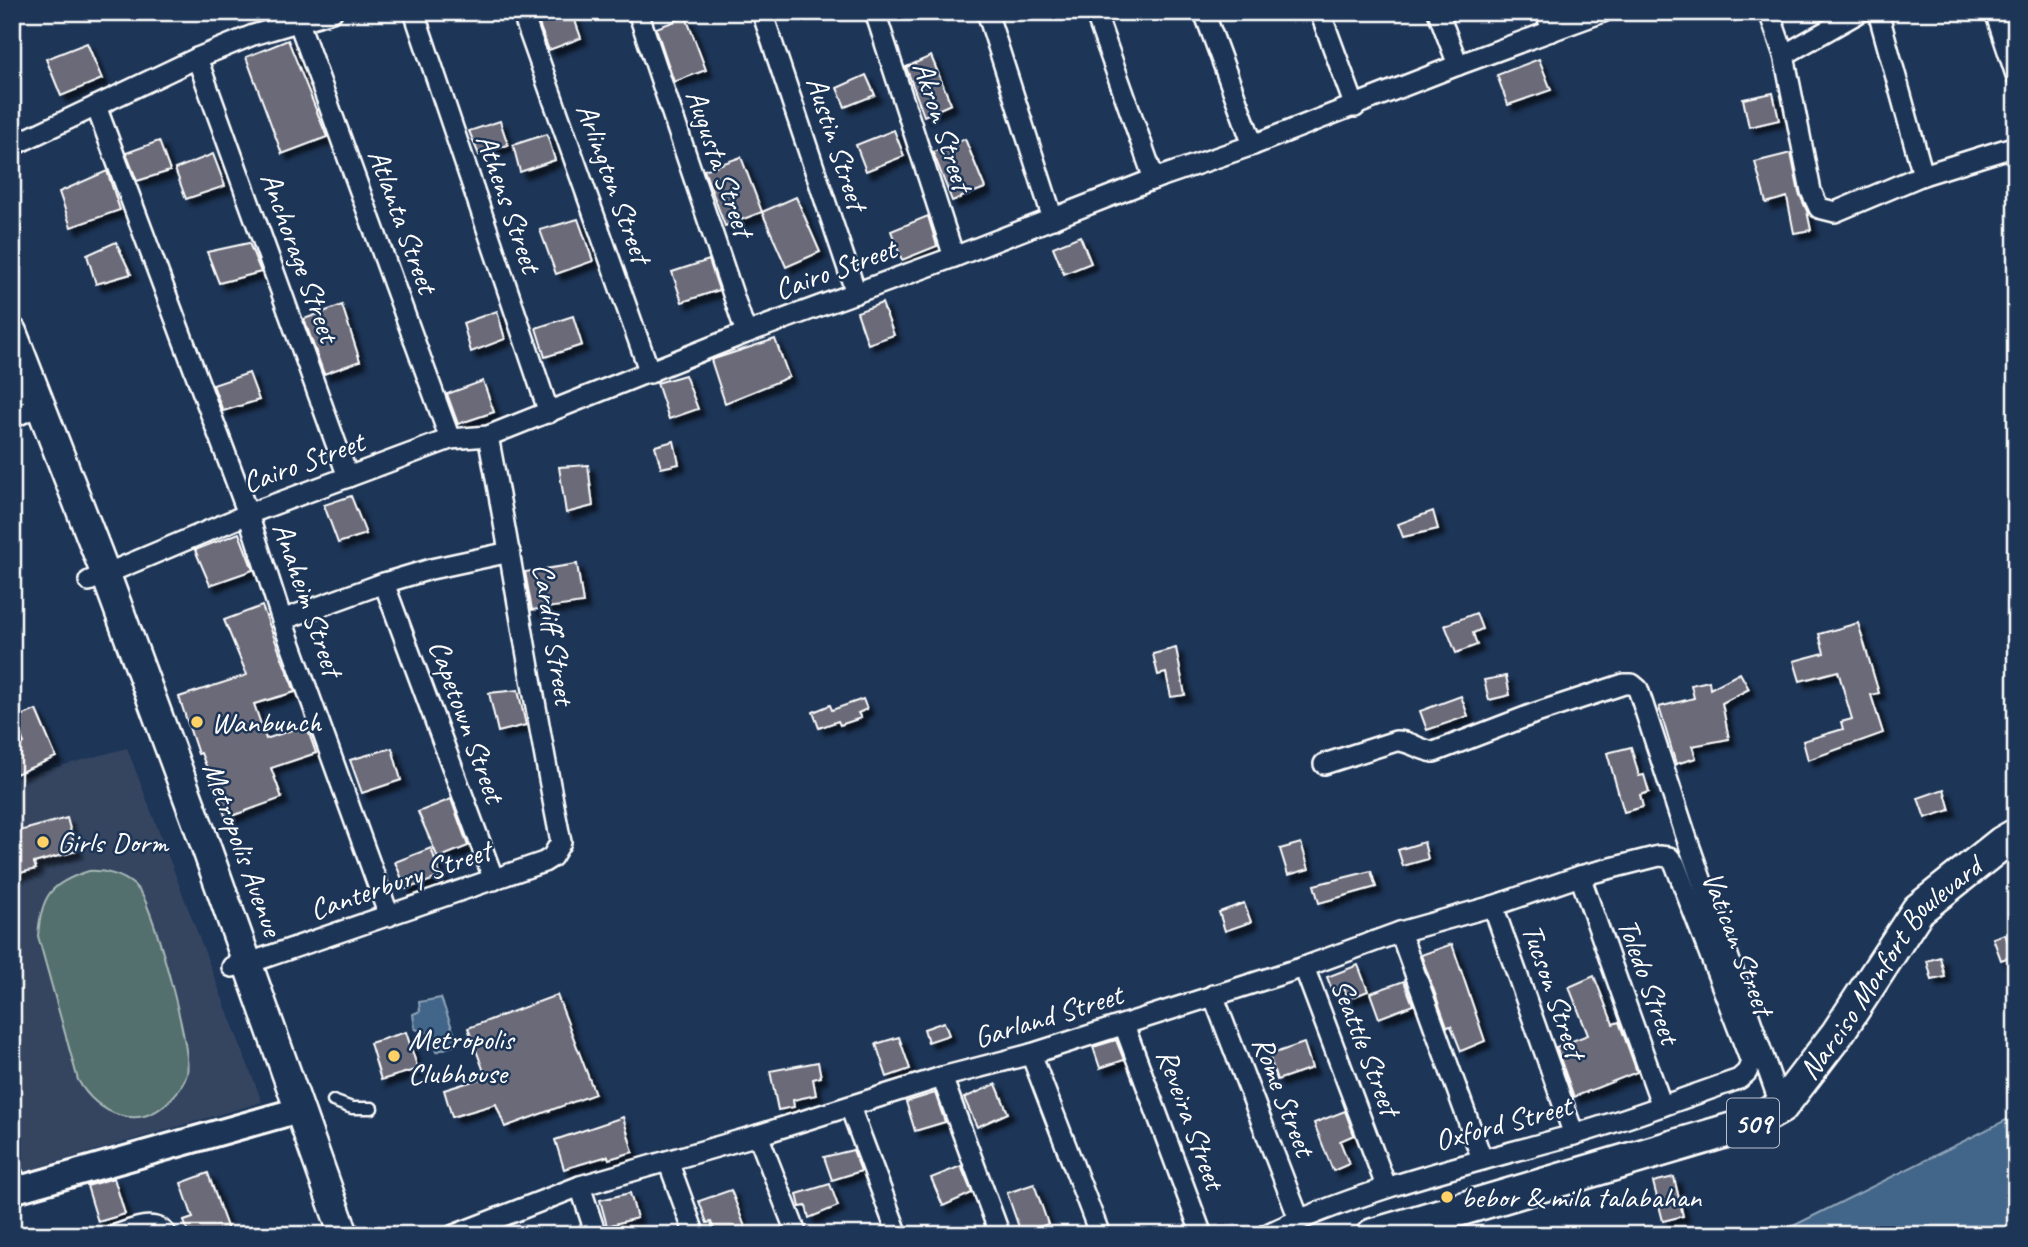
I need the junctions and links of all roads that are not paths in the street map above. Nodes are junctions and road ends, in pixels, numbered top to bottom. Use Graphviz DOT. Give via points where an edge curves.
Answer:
graph roads {
  1 [pos="332,12"];
  2 [pos="414,12"];
  3 [pos="522,12"];
  4 [pos="638,12"];
  5 [pos="762,12"];
  6 [pos="875,12"];
  7 [pos="987,12"];
  8 [pos="1095,12"];
  9 [pos="1203,12"];
  10 [pos="1320,12"];
  11 [pos="1438,12"];
  12 [pos="1546,12"];
  13 [pos="1603,12"];
  14 [pos="1769,12"];
  15 [pos="1860,12"];
  16 [pos="1878,12"];
  17 [pos="1995,12"];
  18 [pos="299,23"];
  19 [pos="1552,31"];
  20 [pos="1784,55"];
  21 [pos="197,58"];
  22 [pos="1458,65"];
  23 [pos="2016,75"];
  24 [pos="96,106"];
  25 [pos="1355,107"];
  26 [pos="1252,145"];
  27 [pos="12,146"];
  28 [pos="2016,146"];
  29 [pos="1923,175"];
  30 [pos="1154,179"];
  31 [pos="1053,219"];
  32 [pos="954,257"];
  33 [pos="856,293"];
  34 [pos="12,332"];
  35 [pos="746,333"];
  36 [pos="650,373"];
  37 [pos="21,400"];
  38 [pos="549,413"];
  39 [pos="488,436"];
  40 [pos="450,439"];
  41 [pos="348,477"];
  42 [pos="248,513"];
  43 [pos="510,552"];
  44 [pos="98,578"];
  45 [pos="384,583"];
  46 [pos="282,620"];
  47 [pos="1324,764"];
  48 [pos="2016,835"];
  49 [pos="561,842"];
  50 [pos="1659,856"];
  51 [pos="1580,876"];
  52 [pos="494,880"];
  53 [pos="1493,906"];
  54 [pos="389,916"];
  55 [pos="1400,932"];
  56 [pos="241,965"];
  57 [pos="1304,967"];
  58 [pos="1213,995"];
  59 [pos="1124,1025"];
  60 [pos="1031,1054"];
  61 [pos="1751,1062"];
  62 [pos="942,1077"];
  63 [pos="334,1101"];
  64 [pos="1662,1106"];
  65 [pos="850,1107"];
  66 [pos="1781,1107"];
  67 [pos="372,1108"];
  68 [pos="290,1113"];
  69 [pos="758,1135"];
  70 [pos="1574,1135"];
  71 [pos="1482,1159"];
  72 [pos="668,1161"];
  73 [pos="12,1165"];
  74 [pos="580,1186"];
  75 [pos="1386,1186"];
  76 [pos="18,1189"];
  77 [pos="1298,1219"];
  78 [pos="487,1229"];
  79 [pos="115,1235"];
  80 [pos="167,1235"];
  81 [pos="327,1235"];
  82 [pos="344,1235"];
  83 [pos="454,1235"];
  84 [pos="596,1235"];
  85 [pos="695,1235"];
  86 [pos="797,1235"];
  87 [pos="898,1235"];
  88 [pos="1000,1235"];
  89 [pos="1100,1235"];
  90 [pos="1202,1235"];
  91 [pos="1265,1235"];
  92 [pos="1373,1235"];
  1 -- 18 [label="street"];
  2 -- 38 [label="street, Athens Street"];
  3 -- 36 [label="street, Arlington Street"];
  4 -- 35 [label="street, Augusta Street"];
  5 -- 33 [label="street, Austin Street"];
  6 -- 32 [label="street, Akron Street"];
  7 -- 31 [label="street"];
  8 -- 30 [label="street"];
  9 -- 26 [label="street"];
  10 -- 25 [label="street"];
  11 -- 22 [label="street"];
  12 -- 19 [label="street"];
  13 -- 19 [label="street, Cairo Street"];
  14 -- 20 [label="street"];
  15 -- 20 [label="street"];
  16 -- 29 [label="street"];
  17 -- 23 [label="street"];
  18 -- 21 [label="street" via="253,35"];
  18 -- 40 [label="street, Atlanta Street"];
  19 -- 22 [label="street, Cairo Street"];
  20 -- 29 [label="street" via="1811,191 1819,208 1835,212"];
  21 -- 24 [label="street"];
  21 -- 41 [label="street, Anchorage Street"];
  22 -- 25 [label="street, Cairo Street"];
  24 -- 27 [label="street"];
  24 -- 42 [label="street, Anaheim Street"];
  25 -- 26 [label="street, Cairo Street"];
  26 -- 30 [label="street, Cairo Street"];
  28 -- 29 [label="street"];
  30 -- 31 [label="street, Cairo Street"];
  31 -- 32 [label="street, Cairo Street"];
  32 -- 33 [label="street, Cairo Street"];
  33 -- 35 [label="street, Cairo Street"];
  34 -- 37 [label="main road, Metropolis Avenue"];
  35 -- 36 [label="street, Cairo Street"];
  36 -- 38 [label="street, Cairo Street"];
  37 -- 44 [label="main road, Metropolis Avenue"];
  38 -- 39 [label="street, Cairo Street"];
  39 -- 40 [label="street, Cairo Street"];
  39 -- 43 [label="street, Cardiff Street"];
  40 -- 41 [label="street, Cairo Street"];
  41 -- 42 [label="street, Cairo Street"];
  42 -- 44 [label="street, Cairo Street"];
  42 -- 46 [label="street, Anaheim Street"];
  43 -- 45 [label="street"];
  43 -- 49 [label="street, Cardiff Street"];
  44 -- 56 [label="main road, Metropolis Avenue"];
  45 -- 46 [label="street"];
  45 -- 52 [label="street, Capetown Street"];
  46 -- 54 [label="street, Anaheim Street"];
  47 -- 66 [label="street" via="1403,740 1419,750 1434,752 1533,714 1632,684 1638,689"];
  48 -- 66 [label="main road, Narciso Monfort Boulevard / 509" via="1919,911 1837,1034"];
  49 -- 52 [label="street, Canterbury Street" via="552,857"];
  50 -- 51 [label="street, Garland Street"];
  50 -- 61 [label="street, Vatican Street" via="1669,857 1675,864"];
  51 -- 53 [label="street, Garland Street"];
  51 -- 64 [label="street, Toledo Street"];
  52 -- 54 [label="street, Canterbury Street"];
  53 -- 55 [label="street, Garland Street"];
  53 -- 70 [label="street, Tucson Street"];
  54 -- 56 [label="street, Canterbury Street"];
  55 -- 57 [label="street, Garland Street"];
  55 -- 71 [label="street"];
  56 -- 68 [label="main road, Metropolis Avenue"];
  57 -- 58 [label="street, Garland Street"];
  57 -- 75 [label="street, Seattle Street"];
  58 -- 59 [label="street, Garland Street"];
  58 -- 77 [label="street, Rome Street"];
  59 -- 60 [label="street, Garland Street"];
  59 -- 90 [label="street, Reveira Street"];
  60 -- 62 [label="street, Garland Street"];
  60 -- 89 [label="street"];
  61 -- 64 [label="street, Oxford Street" via="1739,1079"];
  62 -- 65 [label="street, Garland Street"];
  62 -- 88 [label="street"];
  63 -- 67 [label="lane" via="352,1108"];
  64 -- 70 [label="street, Oxford Street"];
  65 -- 69 [label="street, Garland Street"];
  65 -- 87 [label="street"];
  66 -- 92 [label="main road, Narciso Monfort Boulevard / 509" via="1750,1124"];
  68 -- 76 [label="street"];
  68 -- 81 [label="main road, Metropolis Avenue"];
  68 -- 82 [label="main road, Metropolis Avenue"];
  69 -- 72 [label="street, Garland Street"];
  69 -- 86 [label="street"];
  70 -- 71 [label="street, Oxford Street"];
  71 -- 75 [label="street, Oxford Street"];
  72 -- 74 [label="street, Garland Street"];
  72 -- 85 [label="street"];
  73 -- 76 [label="lane"];
  74 -- 78 [label="street, Garland Street"];
  74 -- 84 [label="street"];
  75 -- 77 [label="street, Oxford Street"];
  77 -- 91 [label="street, Oxford Street"];
  78 -- 83 [label="street, Garland Street"];
  79 -- 80 [label="street" via="148,1226 159,1227"];
}
